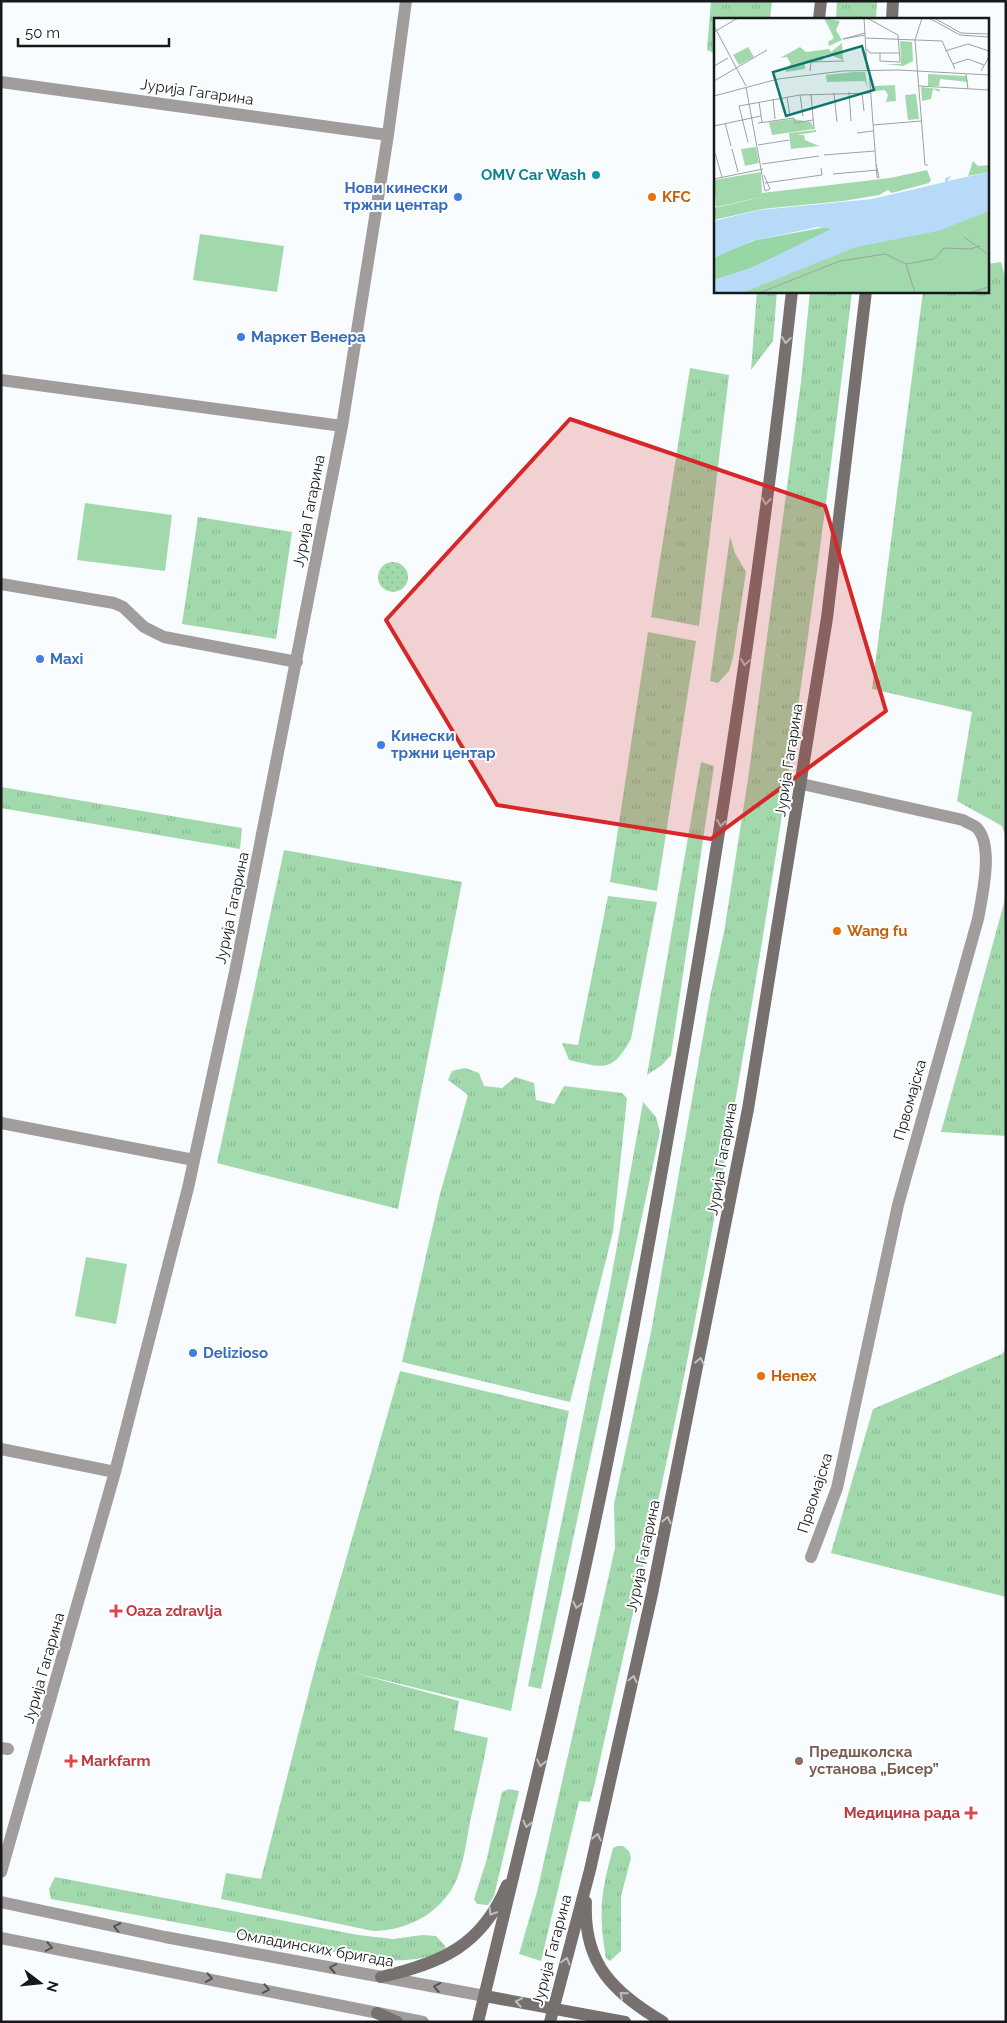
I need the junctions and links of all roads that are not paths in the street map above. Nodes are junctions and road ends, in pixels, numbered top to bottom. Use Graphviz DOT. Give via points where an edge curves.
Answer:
graph roads {
  1 [pos="406,1"];
  2 [pos="821,1"];
  3 [pos="893,1"];
  4 [pos="819,18"];
  5 [pos="892,18"];
  6 [pos="1,82"];
  7 [pos="388,135"];
  8 [pos="792,292"];
  9 [pos="866,292"];
  10 [pos="1,380"];
  11 [pos="342,426"];
  12 [pos="1,584"];
  13 [pos="297,662"];
  14 [pos="802,784"];
  15 [pos="1,1123"];
  16 [pos="194,1160"];
  17 [pos="1,1449"];
  18 [pos="115,1472"];
  19 [pos="811,1557"];
  20 [pos="520,1852"];
  21 [pos="1,1872"];
  22 [pos="586,1885"];
  23 [pos="1,1902"];
  24 [pos="1,1938"];
  25 [pos="381,1977"];
  26 [pos="484,1996"];
  27 [pos="554,2008"];
  28 [pos="377,2013"];
  29 [pos="397,2022"];
  30 [pos="423,2022"];
  31 [pos="478,2022"];
  32 [pos="550,2022"];
  33 [pos="624,2022"];
  34 [pos="663,2022"];
  1 -- 7 [label="street, Јурија Гагарина"];
  2 -- 4 [label="main road"];
  3 -- 5 [label="main road"];
  6 -- 7 [label="street, Јурија Гагарина"];
  7 -- 11 [label="street, Јурија Гагарина"];
  8 -- 20 [label="main road, one-way" via="747,647 683,1054 614,1432"];
  9 -- 14 [label="main road, Јурија Гагарина" via="831,590"];
  10 -- 11 [label="street"];
  11 -- 13 [label="street, Јурија Гагарина"];
  12 -- 13 [label="street" via="114,602 149,630 164,637"];
  13 -- 16 [label="street, Јурија Гагарина"];
  14 -- 19 [label="street, Првомајска" via="963,820 976,828 983,839 985,852 978,919 898,1205 841,1472"];
  22 -- 14 [label="main road, Јурија Гагарина, one-way" via="652,1594 723,1246"];
  15 -- 16 [label="street"];
  16 -- 18 [label="street, Јурија Гагарина"];
  17 -- 18 [label="street"];
  18 -- 21 [label="street, Јурија Гагарина"];
  20 -- 25 [label="main road, one-way" via="506,1888 491,1913 464,1946 440,1959"];
  20 -- 26 [label="main road"];
  27 -- 22 [label="main road, Јурија Гагарина, one-way"];
  34 -- 22 [label="main road, one-way" via="625,1997 599,1967 593,1956 587,1923"];
  25 -- 23 [label="street, Омладинских бригада, one-way" via="165,1937"];
  24 -- 28 [label="street, one-way"];
  26 -- 25 [label="street, Омладинских бригада, one-way"];
  27 -- 26 [label="main road, Омладинских бригада, one-way"];
  26 -- 31 [label="main road"];
  27 -- 32 [label="main road, Јурија Гагарина"];
  27 -- 33 [label="main road, Омладинских бригада"];
  28 -- 29 [label="main road"];
  28 -- 30 [label="street"];
}
